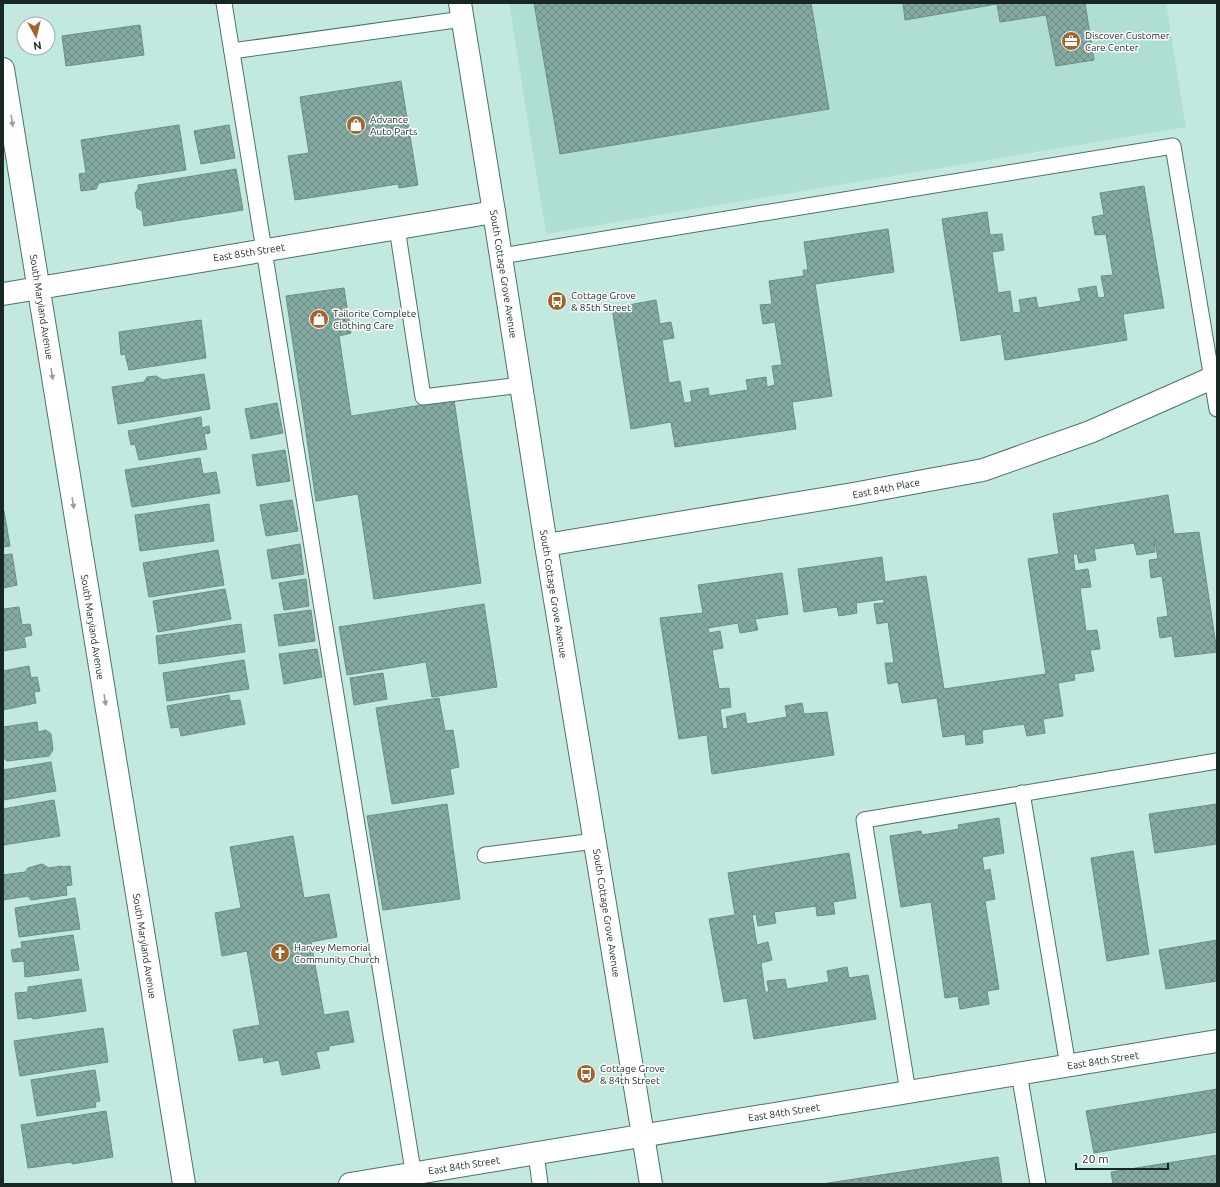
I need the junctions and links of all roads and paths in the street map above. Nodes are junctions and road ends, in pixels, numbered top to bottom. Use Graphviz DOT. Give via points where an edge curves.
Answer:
graph roads {
  1 [pos="224,3"];
  2 [pos="461,11"];
  3 [pos="232,51"];
  4 [pos="3,69"];
  5 [pos="494,212"];
  6 [pos="398,228"];
  7 [pos="264,250"];
  8 [pos="501,256"];
  9 [pos="38,288"];
  10 [pos="3,294"];
  11 [pos="1212,378"];
  12 [pos="521,385"];
  13 [pos="1217,409"];
  14 [pos="546,545"];
  15 [pos="1217,761"];
  16 [pos="1022,793"];
  17 [pos="595,841"];
  18 [pos="485,855"];
  19 [pos="1217,1041"];
  20 [pos="1068,1066"];
  21 [pos="1019,1074"];
  22 [pos="908,1092"];
  23 [pos="643,1136"];
  24 [pos="536,1153"];
  25 [pos="415,1179"];
  26 [pos="184,1184"];
  27 [pos="350,1184"];
  28 [pos="540,1184"];
  29 [pos="651,1184"];
  30 [pos="1038,1184"];
  1 -- 3 [label="lane"];
  2 -- 3 [label="lane"];
  2 -- 5 [label="street, South Cottage Grove Avenue"];
  3 -- 7 [label="lane"];
  4 -- 9 [label="street, South Maryland Avenue, one-way"];
  5 -- 6 [label="street, East 85th Street"];
  5 -- 8 [label="street, South Cottage Grove Avenue"];
  6 -- 7 [label="street, East 85th Street"];
  6 -- 12 [label="lane" via="423,397"];
  7 -- 9 [label="street, East 85th Street"];
  7 -- 25 [label="lane"];
  8 -- 11 [label="lane" via="1173,146"];
  8 -- 12 [label="street, South Cottage Grove Avenue"];
  9 -- 10 [label="street, East 85th Street"];
  9 -- 26 [label="street, South Maryland Avenue, one-way"];
  11 -- 13 [label="lane"];
  11 -- 14 [label="street, East 84th Place" via="1090,432 983,470"];
  12 -- 14 [label="street, South Cottage Grove Avenue"];
  14 -- 17 [label="street, South Cottage Grove Avenue"];
  15 -- 16 [label="lane"];
  16 -- 20 [label="lane"];
  16 -- 22 [label="lane" via="864,820"];
  17 -- 18 [label="lane"];
  17 -- 23 [label="street, South Cottage Grove Avenue"];
  19 -- 20 [label="street, East 84th Street"];
  20 -- 21 [label="street, East 84th Street"];
  21 -- 22 [label="street, East 84th Street"];
  21 -- 30 [label="lane"];
  22 -- 23 [label="street, East 84th Street"];
  23 -- 24 [label="street, East 84th Street"];
  23 -- 29 [label="street, South Cottage Grove Avenue"];
  24 -- 25 [label="street, East 84th Street"];
  24 -- 28 [label="lane"];
  25 -- 27 [label="street, East 84th Street"];
}
